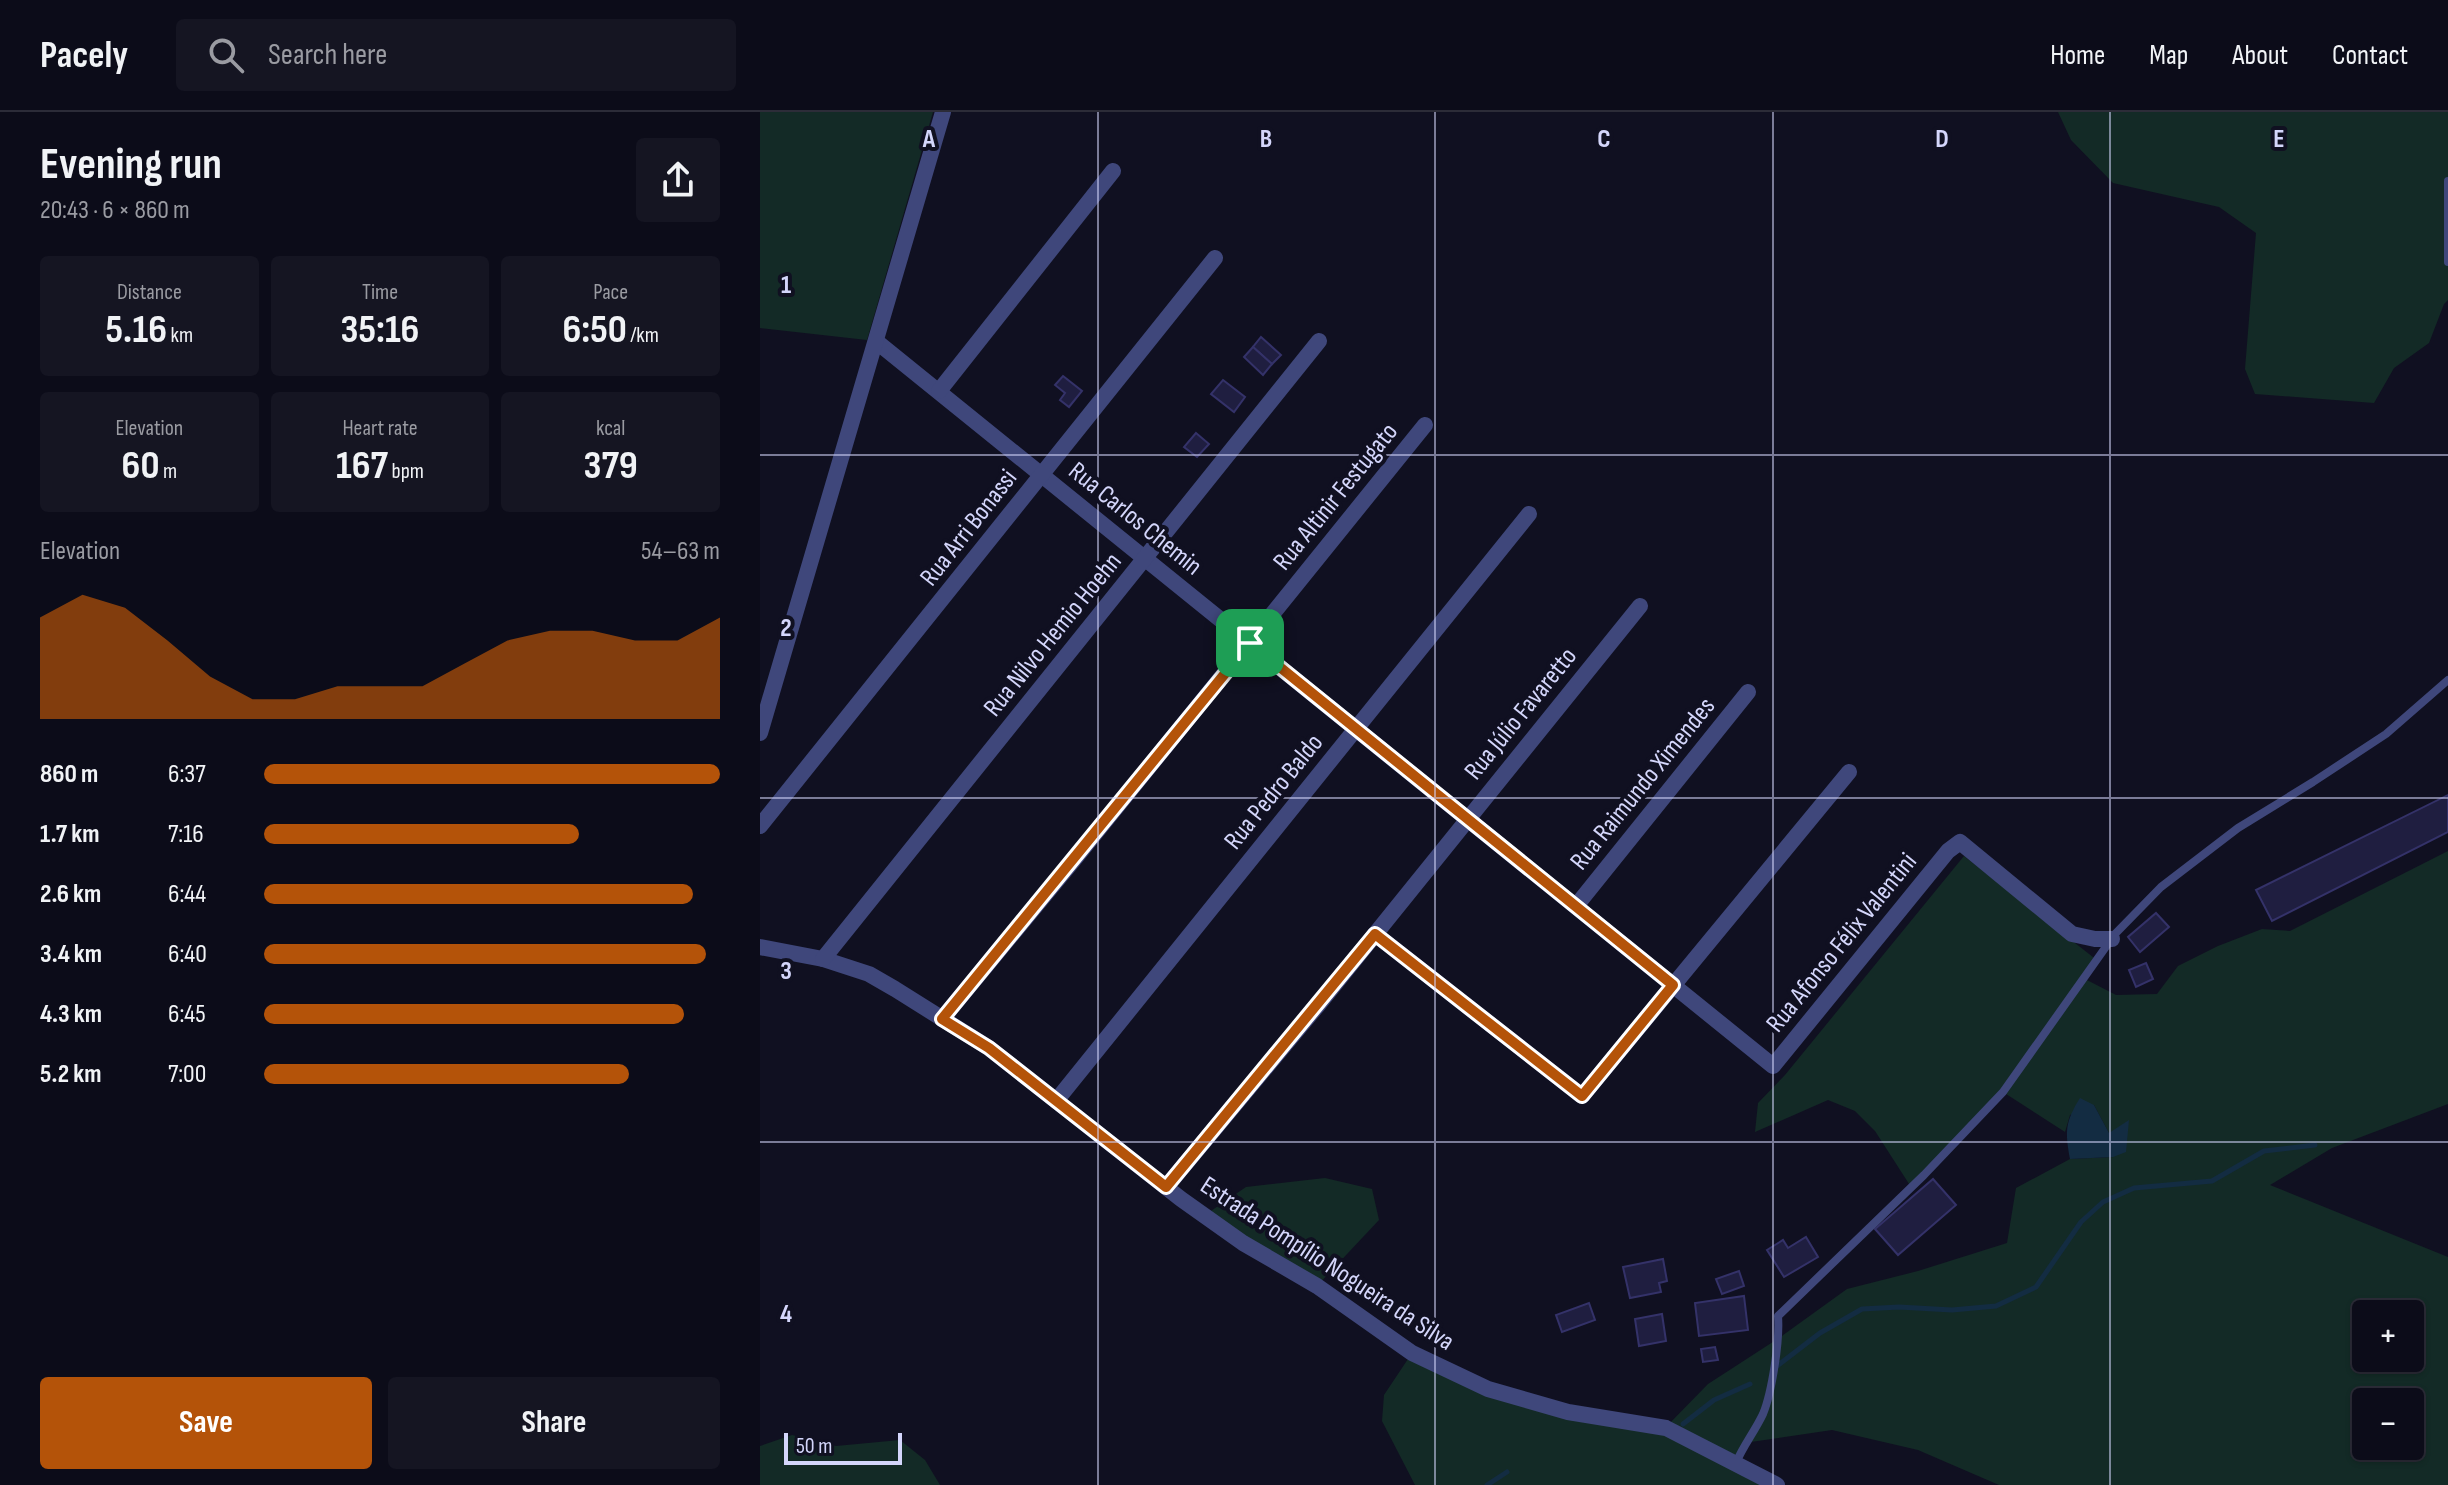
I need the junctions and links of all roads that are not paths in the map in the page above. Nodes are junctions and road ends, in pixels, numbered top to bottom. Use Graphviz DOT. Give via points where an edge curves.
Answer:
graph roads {
  1 [pos="943,112"];
  2 [pos="1113,171"];
  3 [pos="2448,181"];
  4 [pos="1215,258"];
  5 [pos="2448,262"];
  6 [pos="1319,341"];
  7 [pos="877,342"];
  8 [pos="939,391"];
  9 [pos="1425,425"];
  10 [pos="1042,475"];
  11 [pos="1529,514"];
  12 [pos="1145,558"];
  13 [pos="1640,606"];
  14 [pos="1250,643"];
  15 [pos="2448,680"];
  16 [pos="1748,692"];
  17 [pos="1356,729"];
  18 [pos="760,733"];
  19 [pos="1849,772"];
  20 [pos="1468,819"];
  21 [pos="760,826"];
  22 [pos="1576,906"];
  23 [pos="1375,934"];
  24 [pos="2112,939"];
  25 [pos="760,947"];
  26 [pos="823,959"];
  27 [pos="1673,985"];
  28 [pos="942,1019"];
  29 [pos="1773,1066"];
  30 [pos="1056,1101"];
  31 [pos="1166,1187"];
  32 [pos="1735,1464"];
  33 [pos="1777,1485"];
  1 -- 7 [label="street"];
  2 -- 8 [label="street"];
  3 -- 5 [label="lane"];
  4 -- 10 [label="street, Rua Arri Bonassi"];
  6 -- 12 [label="street, Rua Nilvo Hemio Hoehn"];
  7 -- 8 [label="street, Rua Carlos Chemin"];
  7 -- 18 [label="street"];
  8 -- 10 [label="street, Rua Carlos Chemin"];
  9 -- 14 [label="street, Rua Altinir Festugato"];
  10 -- 12 [label="street, Rua Carlos Chemin"];
  10 -- 21 [label="street, Rua Arri Bonassi"];
  11 -- 17 [label="street, Rua Pedro Baldo"];
  12 -- 14 [label="street, Rua Carlos Chemin"];
  12 -- 26 [label="street, Rua Nilvo Hemio Hoehn"];
  13 -- 20 [label="street, Rua Júlio Favaretto"];
  14 -- 17 [label="street, Rua Carlos Chemin"];
  14 -- 28 [label="street, Rua Altinir Festugato"];
  15 -- 24 [label="lane" via="2386,734 2238,828 2161,887"];
  16 -- 22 [label="street, Rua Raimundo Ximendes"];
  17 -- 20 [label="street, Rua Carlos Chemin"];
  17 -- 30 [label="street, Rua Pedro Baldo"];
  19 -- 27 [label="street"];
  20 -- 22 [label="street, Rua Carlos Chemin"];
  20 -- 23 [label="street, Rua Júlio Favaretto"];
  22 -- 27 [label="street, Rua Carlos Chemin"];
  23 -- 27 [label="street" via="1582,1096"];
  23 -- 31 [label="street, Rua Júlio Favaretto"];
  24 -- 29 [label="street, Rua Afonso Félix Valentini" via="2072,934 1960,842"];
  24 -- 32 [label="lane" via="2003,1092 1778,1316 1779,1338 1763,1414"];
  25 -- 26 [label="street, Estrada Pompílio Nogueira da Silva"];
  26 -- 28 [label="street, Estrada Pompílio Nogueira da Silva" via="869,974"];
  27 -- 29 [label="street, Rua Carlos Chemin"];
  28 -- 30 [label="street, Estrada Pompílio Nogueira da Silva"];
  30 -- 31 [label="street, Estrada Pompílio Nogueira da Silva"];
  31 -- 32 [label="street, Estrada Pompílio Nogueira da Silva" via="1243,1243 1425,1359 1488,1389 1568,1412 1666,1428"];
  32 -- 33 [label="street, Estrada Pompílio Nogueira da Silva"];
}
